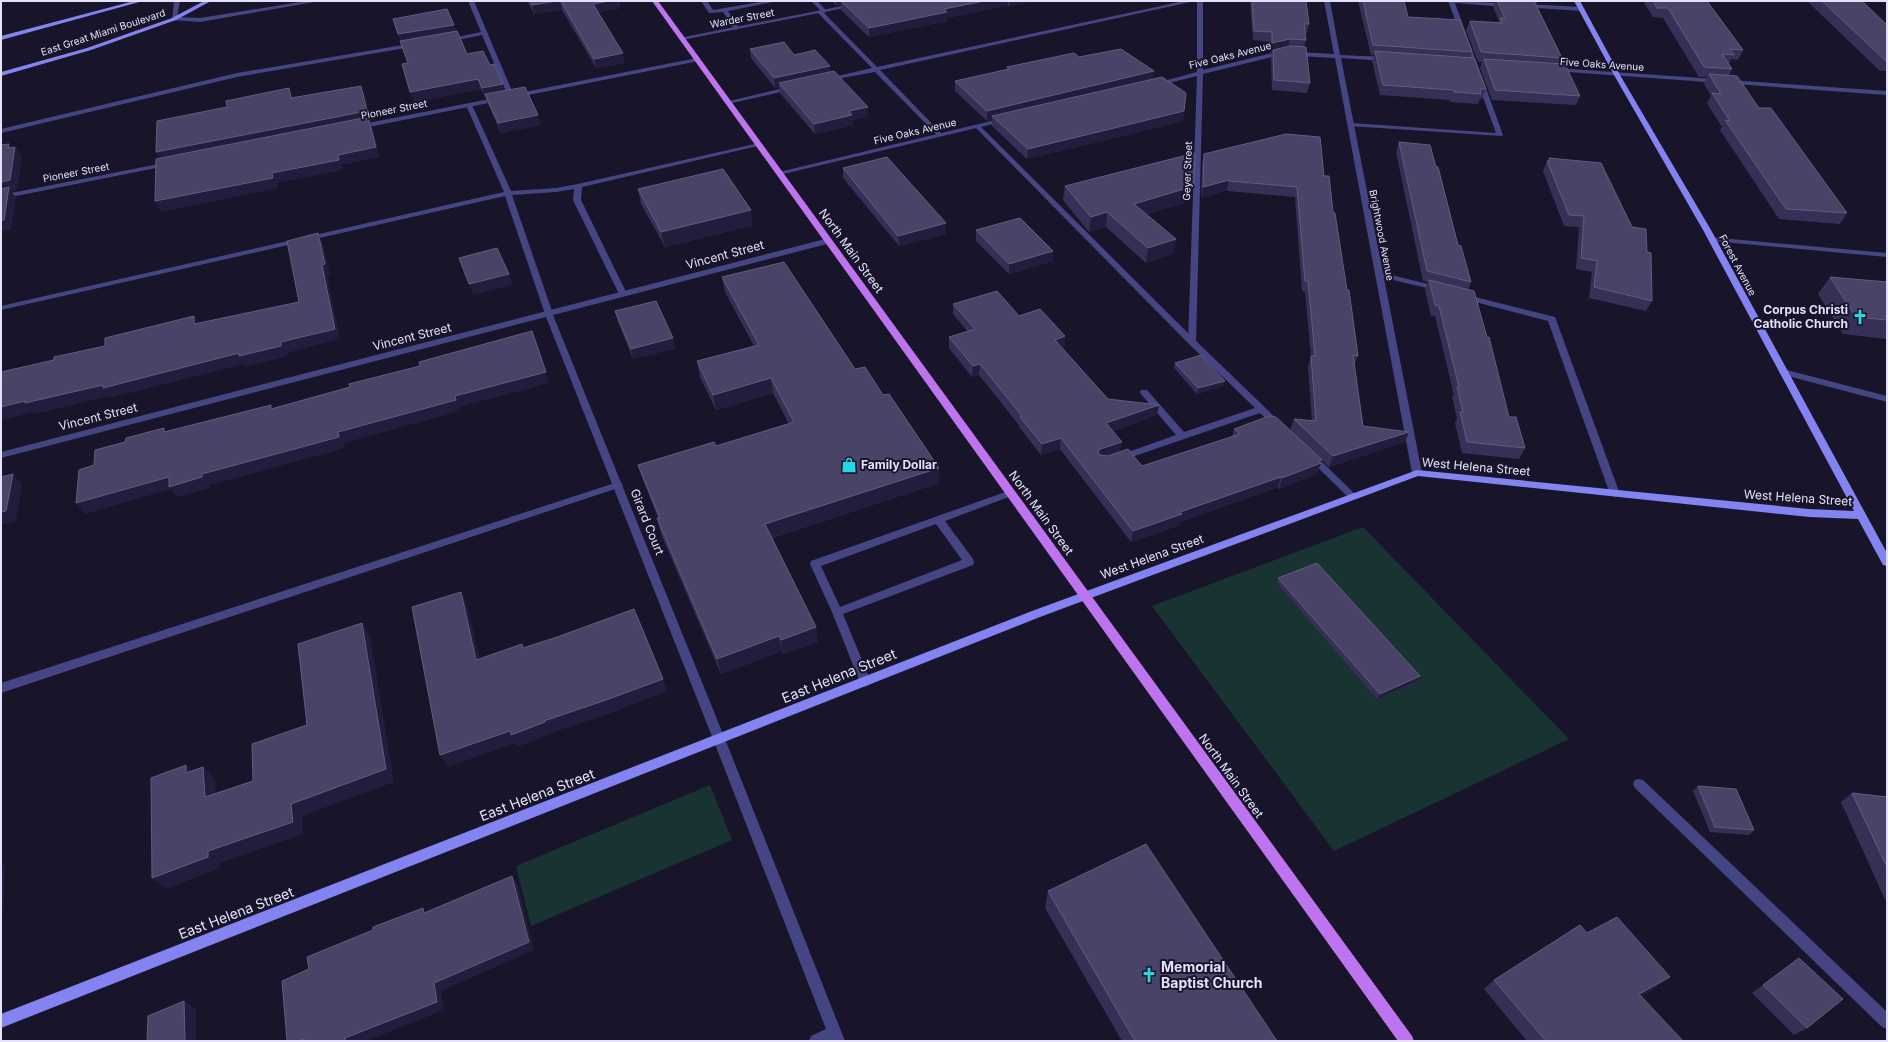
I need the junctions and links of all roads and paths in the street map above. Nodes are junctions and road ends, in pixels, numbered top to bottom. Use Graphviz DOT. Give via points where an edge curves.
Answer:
graph roads {
  1 [pos="140,1"];
  2 [pos="177,1"];
  3 [pos="208,1"];
  4 [pos="317,1"];
  5 [pos="471,1"];
  6 [pos="655,1"];
  7 [pos="704,1"];
  8 [pos="775,1"];
  9 [pos="814,1"];
  10 [pos="876,1"];
  11 [pos="1192,1"];
  12 [pos="1200,1"];
  13 [pos="1327,1"];
  14 [pos="1447,1"];
  15 [pos="1451,1"];
  16 [pos="1577,1"];
  17 [pos="1512,5"];
  18 [pos="1520,6"];
  19 [pos="724,9"];
  20 [pos="1582,9"];
  21 [pos="822,12"];
  22 [pos="174,19"];
  23 [pos="736,28"];
  24 [pos="484,33"];
  25 [pos="1,38"];
  26 [pos="682,38"];
  27 [pos="438,41"];
  28 [pos="423,44"];
  29 [pos="1338,56"];
  30 [pos="1391,59"];
  31 [pos="697,60"];
  32 [pos="1467,64"];
  33 [pos="1475,65"];
  34 [pos="1483,66"];
  35 [pos="875,69"];
  36 [pos="1546,70"];
  37 [pos="1,74"];
  38 [pos="1200,74"];
  39 [pos="1617,75"];
  40 [pos="823,80"];
  41 [pos="801,86"];
  42 [pos="1146,86"];
  43 [pos="1887,93"];
  44 [pos="511,96"];
  45 [pos="728,102"];
  46 [pos="469,105"];
  47 [pos="1008,119"];
  48 [pos="1351,125"];
  49 [pos="977,126"];
  50 [pos="352,128"];
  51 [pos="1,131"];
  52 [pos="940,135"];
  53 [pos="759,145"];
  54 [pos="180,162"];
  55 [pos="779,173"];
  56 [pos="578,186"];
  57 [pos="508,193"];
  58 [pos="1,197"];
  59 [pos="1712,240"];
  60 [pos="828,241"];
  61 [pos="1887,255"];
  62 [pos="1379,274"];
  63 [pos="623,294"];
  64 [pos="1,308"];
  65 [pos="550,314"];
  66 [pos="1192,342"];
  67 [pos="1782,372"];
  68 [pos="1144,392"];
  69 [pos="1887,399"];
  70 [pos="1262,409"];
  71 [pos="1285,431"];
  72 [pos="1182,436"];
  73 [pos="1302,447"];
  74 [pos="1,455"];
  75 [pos="1110,461"];
  76 [pos="1417,473"];
  77 [pos="618,485"];
  78 [pos="1011,494"];
  79 [pos="1615,494"];
  80 [pos="1353,497"];
  81 [pos="1861,515"];
  82 [pos="939,520"];
  83 [pos="1887,562"];
  84 [pos="1085,596"];
  85 [pos="837,612"];
  86 [pos="865,682"];
  87 [pos="1,688"];
  88 [pos="719,739"];
  89 [pos="1639,784"];
  90 [pos="1,1021"];
  91 [pos="1887,1022"];
  92 [pos="836,1036"];
  93 [pos="816,1041"];
  94 [pos="1407,1041"];
  1 -- 25 [label="street, East Great Miami Boulevard"];
  2 -- 22 [label="street"];
  3 -- 22 [label="street, East Great Miami Boulevard"];
  4 -- 22 [label="street" via="200,20"];
  5 -- 24 [label="street"];
  6 -- 26 [label="main road, North Main Street"];
  7 -- 19 [label="street" via="710,12"];
  8 -- 19 [label="street"];
  9 -- 21 [label="street"];
  10 -- 21 [label="street, Warder Street"];
  11 -- 35 [label="street"];
  12 -- 38 [label="street, Geyer Street"];
  13 -- 29 [label="street, Brightwood Avenue"];
  14 -- 15 [label="street"];
  15 -- 17 [label="street"];
  15 -- 33 [label="street"];
  16 -- 20 [label="street, Forest Avenue"];
  18 -- 20 [label="street"];
  19 -- 23 [label="street"];
  20 -- 39 [label="street, Forest Avenue"];
  21 -- 23 [label="street, Warder Street"];
  21 -- 35 [label="street"];
  22 -- 37 [label="street, East Great Miami Boulevard" via="89,49"];
  23 -- 26 [label="street, Warder Street"];
  24 -- 27 [label="street"];
  24 -- 44 [label="street"];
  26 -- 31 [label="main road, North Main Street"];
  28 -- 51 [label="street" via="237,75"];
  29 -- 30 [label="street, Five Oaks Avenue"];
  29 -- 38 [label="street, Five Oaks Avenue" via="1280,53"];
  29 -- 48 [label="street, Brightwood Avenue"];
  31 -- 44 [label="street, Pioneer Street"];
  31 -- 45 [label="main road, North Main Street"];
  32 -- 33 [label="street"];
  33 -- 34 [label="street"];
  33 -- 48 [label="street" via="1500,135"];
  35 -- 40 [label="street"];
  35 -- 52 [label="street"];
  36 -- 39 [label="street, Five Oaks Avenue"];
  38 -- 42 [label="street, Five Oaks Avenue"];
  38 -- 66 [label="street, Geyer Street"];
  39 -- 43 [label="street, Five Oaks Avenue"];
  39 -- 59 [label="street, Forest Avenue"];
  41 -- 45 [label="street"];
  44 -- 46 [label="street, Pioneer Street"];
  45 -- 53 [label="main road, North Main Street"];
  46 -- 50 [label="street, Pioneer Street"];
  46 -- 57 [label="street, Girard Court"];
  47 -- 49 [label="street, Five Oaks Avenue"];
  48 -- 62 [label="street, Brightwood Avenue"];
  49 -- 52 [label="street, Five Oaks Avenue"];
  49 -- 66 [label="street"];
  52 -- 55 [label="street, Five Oaks Avenue"];
  53 -- 55 [label="main road, North Main Street"];
  53 -- 56 [label="street"];
  54 -- 58 [label="street, Pioneer Street"];
  55 -- 60 [label="main road, North Main Street"];
  56 -- 57 [label="street"];
  56 -- 63 [label="street" via="577,200"];
  57 -- 64 [label="street"];
  57 -- 65 [label="street, Girard Court"];
  59 -- 61 [label="street"];
  59 -- 67 [label="street, Forest Avenue"];
  60 -- 63 [label="street, Vincent Street"];
  60 -- 78 [label="main road, North Main Street"];
  62 -- 76 [label="street, Brightwood Avenue"];
  62 -- 79 [label="street" via="1552,319"];
  63 -- 65 [label="street, Vincent Street"];
  65 -- 74 [label="street, Vincent Street"];
  65 -- 77 [label="street, Girard Court"];
  66 -- 70 [label="street"];
  67 -- 69 [label="street"];
  67 -- 81 [label="street, Forest Avenue"];
  68 -- 72 [label="street"];
  70 -- 71 [label="street"];
  70 -- 72 [label="street"];
  72 -- 75 [label="street"];
  73 -- 80 [label="street"];
  76 -- 79 [label="street, West Helena Street"];
  76 -- 80 [label="street, West Helena Street"];
  77 -- 87 [label="street"];
  77 -- 88 [label="street, Girard Court"];
  78 -- 82 [label="street"];
  78 -- 84 [label="main road, North Main Street"];
  79 -- 81 [label="street, West Helena Street" via="1809,513"];
  80 -- 84 [label="street, West Helena Street"];
  81 -- 83 [label="street, Forest Avenue"];
  82 -- 85 [label="street" via="815,564"];
  82 -- 85 [label="street" via="969,562"];
  84 -- 86 [label="street, East Helena Street"];
  84 -- 94 [label="main road, North Main Street"];
  85 -- 86 [label="street"];
  86 -- 88 [label="street, East Helena Street"];
  88 -- 90 [label="street, East Helena Street"];
  88 -- 92 [label="street, Girard Court"];
  89 -- 91 [label="street"];
  92 -- 93 [label="street"];
}
